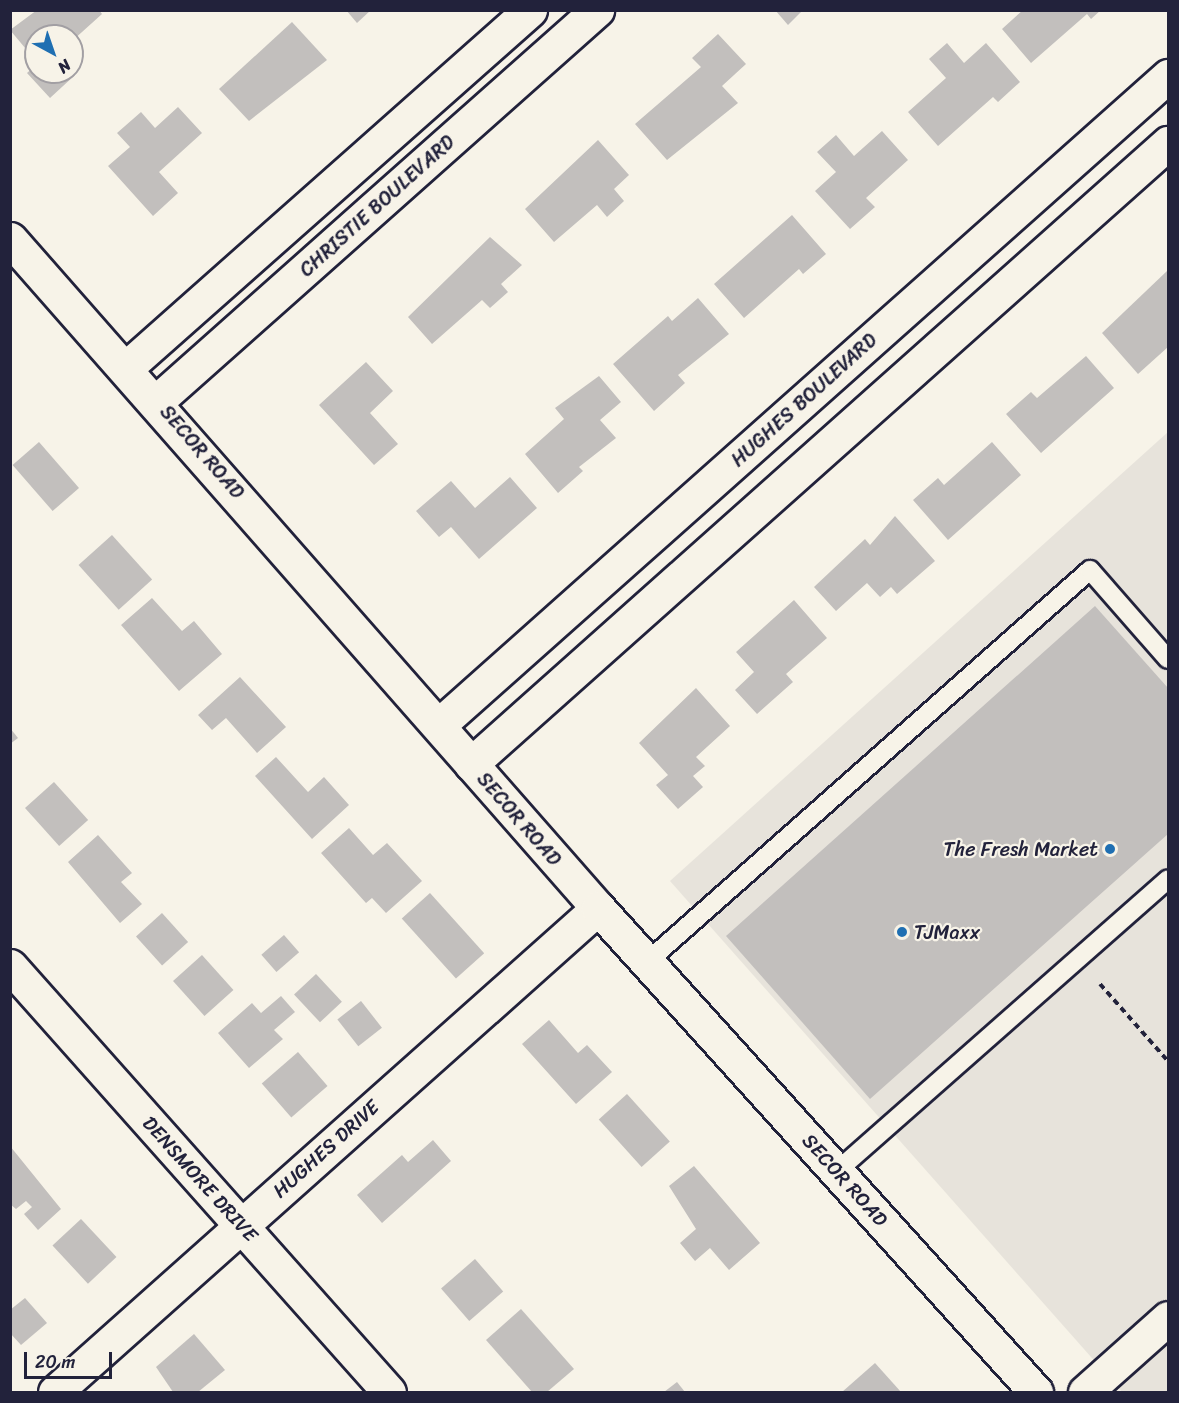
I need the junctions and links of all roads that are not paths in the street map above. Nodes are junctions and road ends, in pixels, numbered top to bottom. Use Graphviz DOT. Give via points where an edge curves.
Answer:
graph roads {
  1 [pos="530,10"];
  2 [pos="597,10"];
  3 [pos="1168,76"];
  4 [pos="1168,143"];
  5 [pos="10,239"];
  6 [pos="126,368"];
  7 [pos="157,401"];
  8 [pos="1168,659"];
  9 [pos="440,724"];
  10 [pos="471,764"];
  11 [pos="1168,879"];
  12 [pos="598,908"];
  13 [pos="648,961"];
  14 [pos="10,966"];
  15 [pos="837,1171"];
  16 [pos="240,1225"];
  17 [pos="1166,1326"];
  18 [pos="55,1392"];
  19 [pos="390,1392"];
  20 [pos="1036,1392"];
  21 [pos="1085,1392"];
  1 -- 6 [label="street"];
  2 -- 7 [label="street, CHRISTIE BOULEVARD"];
  3 -- 9 [label="street, HUGHES BOULEVARD"];
  4 -- 10 [label="street"];
  5 -- 6 [label="street, SECOR ROAD"];
  6 -- 7 [label="street, SECOR ROAD"];
  7 -- 9 [label="street, SECOR ROAD"];
  8 -- 13 [label="lane" via="1090,570"];
  9 -- 10 [label="street, SECOR ROAD"];
  10 -- 12 [label="street, SECOR ROAD"];
  11 -- 15 [label="lane"];
  12 -- 13 [label="street, SECOR ROAD"];
  12 -- 16 [label="street, HUGHES DRIVE"];
  13 -- 15 [label="street, SECOR ROAD"];
  14 -- 16 [label="street, DENSMORE DRIVE"];
  15 -- 20 [label="street, SECOR ROAD"];
  16 -- 18 [label="street, HUGHES DRIVE"];
  16 -- 19 [label="street, DENSMORE DRIVE"];
  17 -- 21 [label="street"];
}
